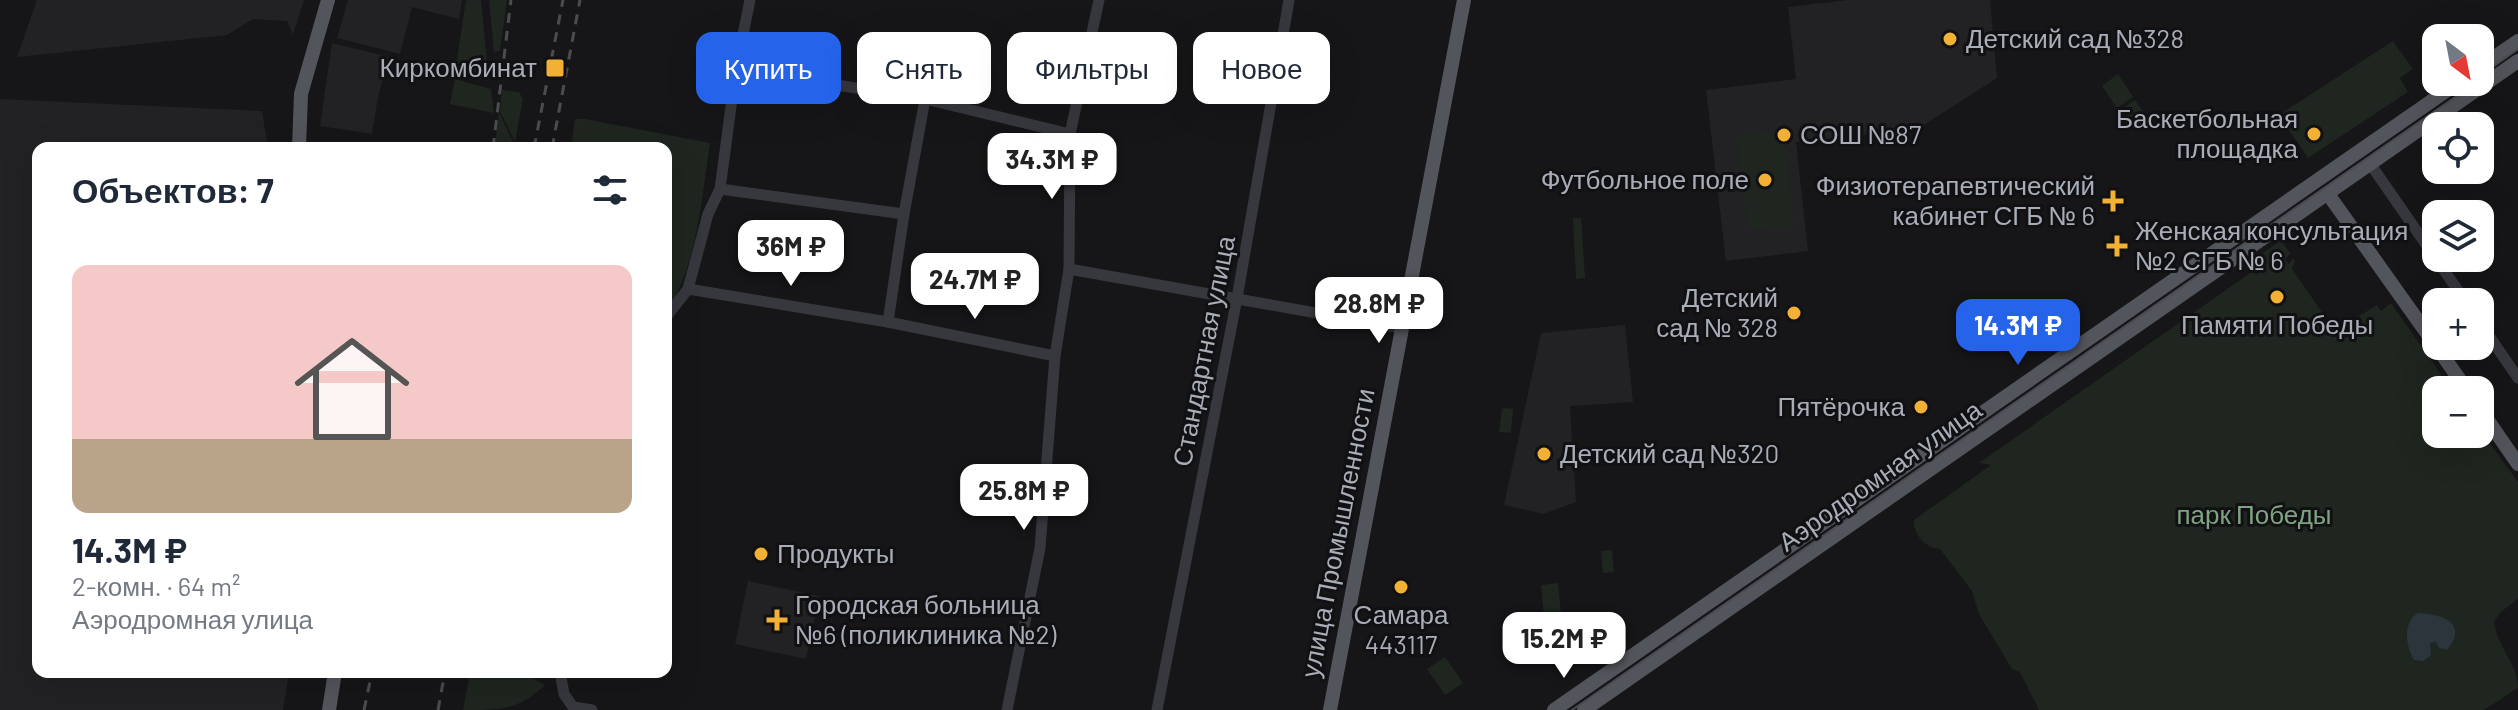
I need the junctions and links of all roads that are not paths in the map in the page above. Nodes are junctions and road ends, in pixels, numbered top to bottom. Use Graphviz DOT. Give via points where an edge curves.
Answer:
graph roads {
  1 [pos="328,0"];
  2 [pos="750,0"];
  3 [pos="1099,0"];
  4 [pos="1289,0"];
  5 [pos="1464,0"];
  6 [pos="744,32"];
  7 [pos="2518,41"];
  8 [pos="2494,57"];
  9 [pos="2518,61"];
  10 [pos="2439,96"];
  11 [pos="731,104"];
  12 [pos="924,104"];
  13 [pos="946,104"];
  14 [pos="1070,134"];
  15 [pos="299,142"];
  16 [pos="2371,165"];
  17 [pos="720,189"];
  18 [pos="2328,194"];
  19 [pos="904,214"];
  20 [pos="1069,269"];
  21 [pos="2456,288"];
  22 [pos="688,289"];
  23 [pos="1237,298"];
  24 [pos="672,309"];
  25 [pos="888,322"];
  26 [pos="2422,326"];
  27 [pos="1401,328"];
  28 [pos="2494,343"];
  29 [pos="1055,356"];
  30 [pos="2518,378"];
  31 [pos="2494,429"];
  32 [pos="2518,464"];
  33 [pos="334,678"];
  34 [pos="561,678"];
  35 [pos="1332,706"];
  36 [pos="329,710"];
  37 [pos="592,710"];
  38 [pos="1007,710"];
  39 [pos="1157,710"];
  40 [pos="1554,710"];
  41 [pos="1584,710"];
  1 -- 15 [label="main road" via="301,94"];
  2 -- 6 [label="street"];
  3 -- 14 [label="street"];
  4 -- 23 [label="street, Стандартная улица"];
  5 -- 27 [label="main road, улица Промышленности"];
  7 -- 8 [label="main road"];
  9 -- 16 [label="main road, Аэродромная улица"];
  10 -- 40 [label="main road, Аэродромная улица"];
  11 -- 17 [label="street"];
  12 -- 19 [label="street"];
  13 -- 14 [label="street"];
  14 -- 20 [label="street"];
  16 -- 18 [label="main road, Аэродромная улица"];
  16 -- 21 [label="street"];
  17 -- 19 [label="street"];
  17 -- 22 [label="street"];
  18 -- 26 [label="main road"];
  18 -- 41 [label="main road, Аэродромная улица"];
  19 -- 25 [label="street"];
  20 -- 23 [label="street"];
  20 -- 29 [label="street"];
  22 -- 24 [label="street"];
  22 -- 25 [label="street"];
  23 -- 27 [label="street"];
  23 -- 39 [label="street, Стандартная улица"];
  25 -- 29 [label="street"];
  27 -- 35 [label="main road, улица Промышленности"];
  28 -- 30 [label="street"];
  29 -- 38 [label="street" via="1040,548"];
  31 -- 32 [label="main road"];
  33 -- 36 [label="main road"];
  34 -- 37 [label="street" via="573,707"];
}
